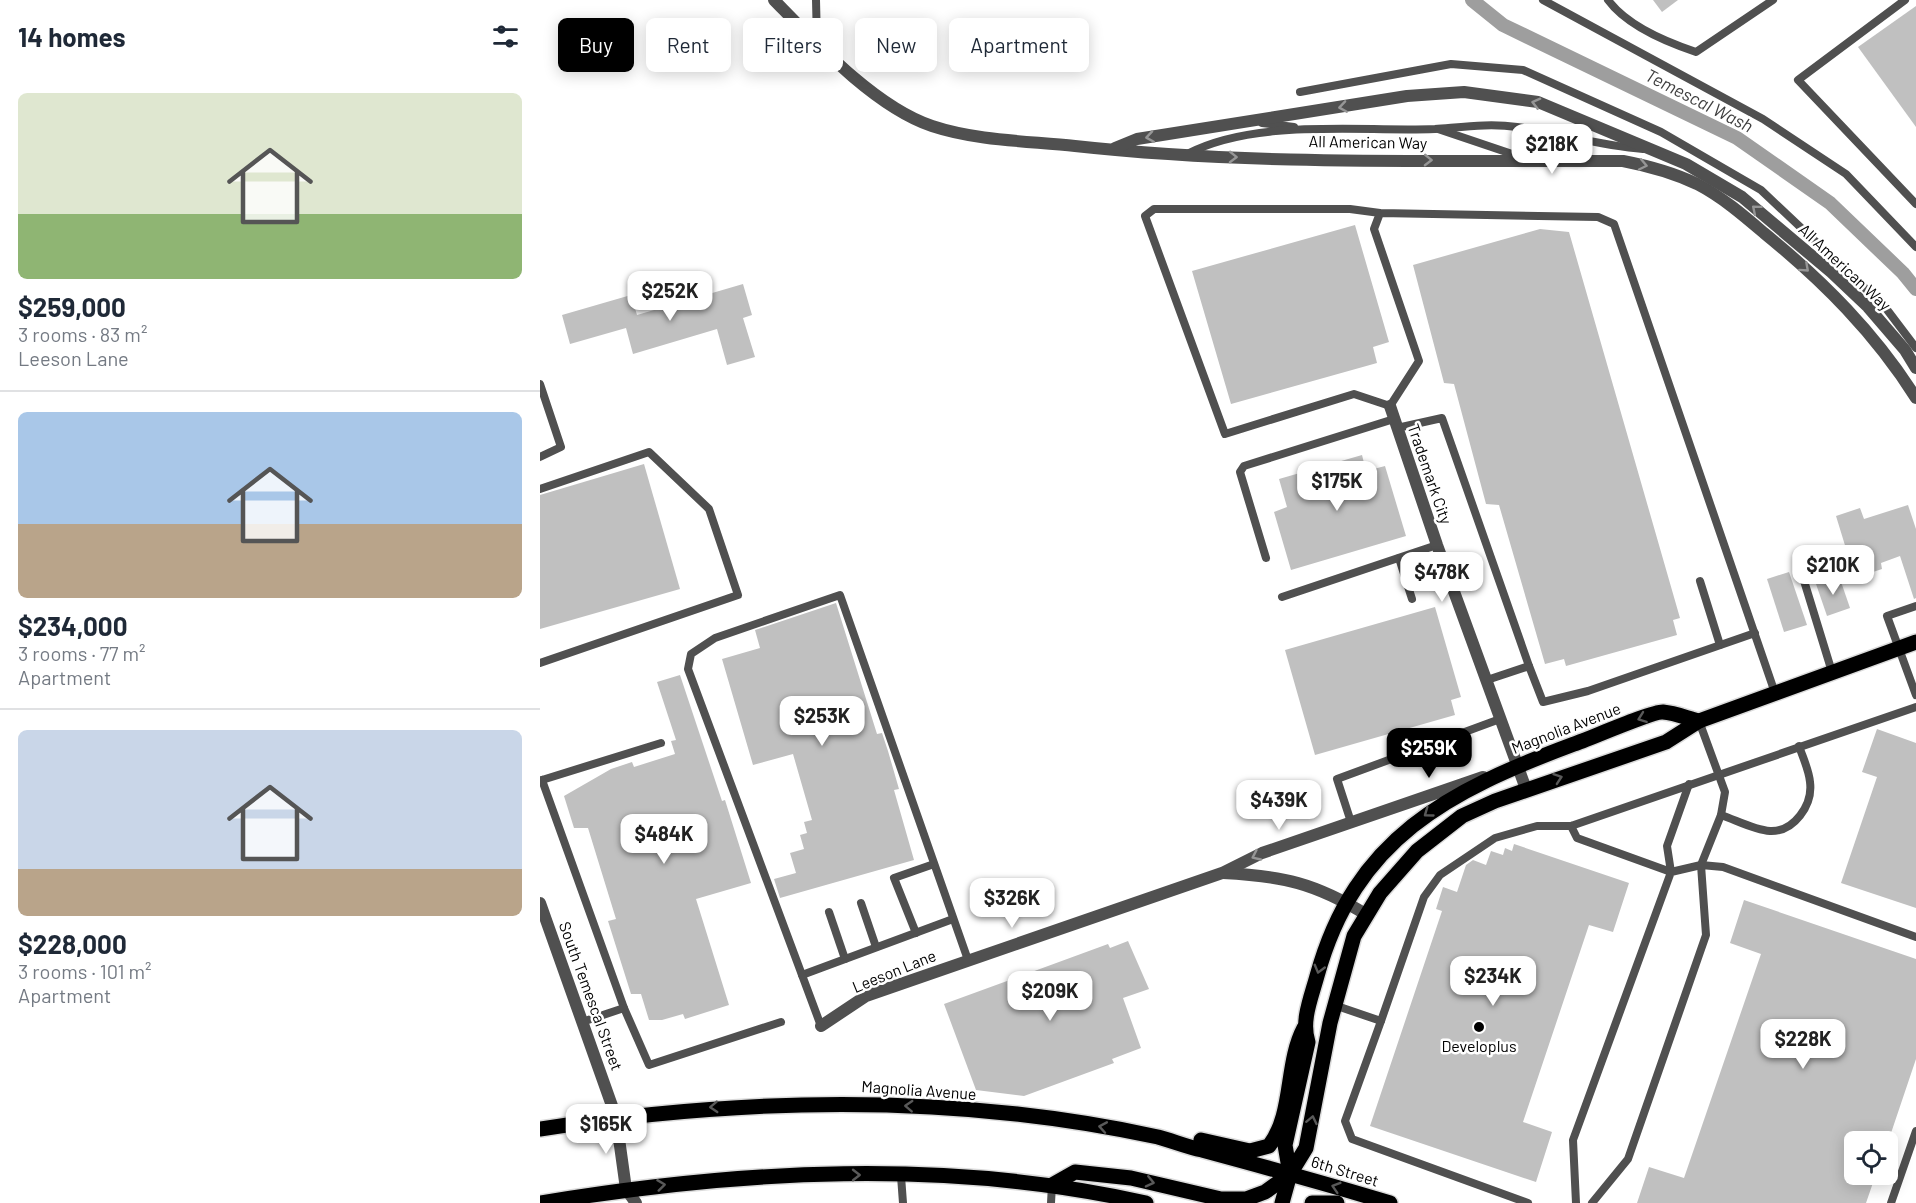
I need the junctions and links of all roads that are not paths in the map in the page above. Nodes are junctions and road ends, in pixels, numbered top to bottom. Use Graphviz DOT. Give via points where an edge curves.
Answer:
graph roads {
  1 [pos="774,0"];
  2 [pos="816,0"];
  3 [pos="1543,0"];
  4 [pos="1608,0"];
  5 [pos="1773,0"];
  6 [pos="1905,0"];
  7 [pos="792,18"];
  8 [pos="816,18"];
  9 [pos="843,66"];
  10 [pos="1300,92"];
  11 [pos="1253,121"];
  12 [pos="1305,129"];
  13 [pos="1437,129"];
  14 [pos="1112,150"];
  15 [pos="1647,150"];
  16 [pos="1185,155"];
  17 [pos="1531,160"];
  18 [pos="1916,204"];
  19 [pos="1380,213"];
  20 [pos="1916,247"];
  21 [pos="1916,348"];
  22 [pos="1916,368"];
  23 [pos="540,384"];
  24 [pos="1916,398"];
  25 [pos="1390,406"];
  26 [pos="1395,423"];
  27 [pos="540,457"];
  28 [pos="540,489"];
  29 [pos="1437,545"];
  30 [pos="1266,558"];
  31 [pos="1399,558"];
  32 [pos="1797,558"];
  33 [pos="1700,581"];
  34 [pos="1282,597"];
  35 [pos="1412,599"];
  36 [pos="1916,606"];
  37 [pos="1755,633"];
  38 [pos="1916,642"];
  39 [pos="1720,645"];
  40 [pos="1899,648"];
  41 [pos="540,663"];
  42 [pos="1529,666"];
  43 [pos="1832,672"];
  44 [pos="1486,680"];
  45 [pos="1775,693"];
  46 [pos="1916,695"];
  47 [pos="1916,707"];
  48 [pos="1500,719"];
  49 [pos="1699,721"];
  50 [pos="661,743"];
  51 [pos="1799,746"];
  52 [pos="1516,765"];
  53 [pos="1718,773"];
  54 [pos="541,781"];
  55 [pos="1689,784"];
  56 [pos="1526,789"];
  57 [pos="1721,815"];
  58 [pos="1351,822"];
  59 [pos="1571,826"];
  60 [pos="934,864"];
  61 [pos="1701,865"];
  62 [pos="1671,872"];
  63 [pos="1222,873"];
  64 [pos="540,903"];
  65 [pos="861,903"];
  66 [pos="1347,903"];
  67 [pos="829,912"];
  68 [pos="1367,915"];
  69 [pos="953,919"];
  70 [pos="916,933"];
  71 [pos="1916,937"];
  72 [pos="876,947"];
  73 [pos="845,959"];
  74 [pos="968,960"];
  75 [pos="802,975"];
  76 [pos="1334,1005"];
  77 [pos="624,1008"];
  78 [pos="1381,1021"];
  79 [pos="582,1022"];
  80 [pos="781,1022"];
  81 [pos="821,1026"];
  82 [pos="1304,1028"];
  83 [pos="616,1117"];
  84 [pos="540,1129"];
  85 [pos="1916,1131"];
  86 [pos="1160,1138"];
  87 [pos="1290,1174"];
  88 [pos="901,1176"];
  89 [pos="1052,1185"];
  90 [pos="626,1189"];
  91 [pos="1116,1200"];
  92 [pos="541,1203"];
  93 [pos="636,1203"];
  94 [pos="903,1203"];
  95 [pos="1050,1203"];
  96 [pos="1146,1203"];
  97 [pos="1282,1203"];
  98 [pos="1312,1203"];
  99 [pos="1337,1203"];
  100 [pos="1390,1203"];
  101 [pos="1528,1203"];
  102 [pos="1576,1203"];
  103 [pos="1592,1203"];
  104 [pos="1891,1203"];
  1 -- 7 [label="street, All American Way"];
  2 -- 8 [label="lane"];
  3 -- 20 [label="lane" via="1763,119 1846,174"];
  4 -- 5 [label="lane" via="1618,14 1696,52"];
  6 -- 18 [label="lane" via="1798,80"];
  9 -- 14 [label="street, All American Way" via="887,103 932,126 983,136"];
  10 -- 21 [label="lane" via="1451,64 1522,70 1661,132 1761,190 1885,307"];
  11 -- 12 [label="lane"];
  11 -- 14 [label="street, All American Way, one-way" via="1137,139"];
  15 -- 11 [label="street, All American Way, one-way" via="1633,140 1538,102 1464,92 1407,96"];
  12 -- 13 [label="lane"];
  12 -- 16 [label="lane" via="1207,144"];
  13 -- 15 [label="lane" via="1459,125 1515,126"];
  13 -- 17 [label="lane"];
  14 -- 16 [label="street, All American Way"];
  22 -- 15 [label="street, All American Way, one-way" via="1868,307 1742,197 1686,164"];
  16 -- 17 [label="street, All American Way, one-way"];
  17 -- 24 [label="street, All American Way, one-way" via="1623,160 1653,167 1719,196 1849,308"];
  19 -- 25 [label="lane" via="1374,229 1419,361"];
  19 -- 25 [label="lane" via="1350,209 1154,209 1145,216 1225,434 1354,394"];
  19 -- 37 [label="lane" via="1598,217 1614,224"];
  23 -- 27 [label="lane" via="561,447"];
  25 -- 26 [label="street, Trademark City"];
  26 -- 29 [label="street, Trademark City"];
  26 -- 30 [label="lane" via="1244,466 1240,472"];
  26 -- 42 [label="lane" via="1442,418"];
  28 -- 41 [label="lane" via="649,452 709,509 738,596"];
  29 -- 31 [label="lane"];
  29 -- 44 [label="street, Trademark City"];
  31 -- 34 [label="lane"];
  31 -- 35 [label="lane"];
  32 -- 43 [label="lane"];
  33 -- 39 [label="lane"];
  36 -- 40 [label="lane" via="1887,616"];
  37 -- 39 [label="lane"];
  37 -- 45 [label="lane"];
  38 -- 40 [label="main road, Magnolia Avenue"];
  39 -- 42 [label="lane" via="1588,691 1543,702"];
  40 -- 43 [label="main road, Magnolia Avenue"];
  40 -- 46 [label="lane"];
  42 -- 44 [label="lane"];
  43 -- 45 [label="main road, Magnolia Avenue"];
  44 -- 48 [label="street, Trademark City"];
  45 -- 49 [label="main road, Magnolia Avenue"];
  47 -- 51 [label="lane"];
  48 -- 52 [label="street, Trademark City"];
  48 -- 58 [label="lane" via="1337,779"];
  49 -- 52 [label="main road, Magnolia Avenue, one-way" via="1661,711"];
  49 -- 53 [label="lane"];
  56 -- 49 [label="main road, Magnolia Avenue, one-way" via="1666,742"];
  50 -- 54 [label="lane"];
  51 -- 53 [label="lane"];
  51 -- 57 [label="lane" via="1811,784 1807,802 1790,827 1772,831"];
  52 -- 56 [label="street, Trademark City"];
  52 -- 58 [label="street, Leeson Lane"];
  52 -- 66 [label="main road, Magnolia Avenue, one-way" via="1454,795 1401,834 1360,880"];
  53 -- 55 [label="lane"];
  53 -- 57 [label="lane" via="1725,792"];
  54 -- 77 [label="lane"];
  55 -- 59 [label="lane"];
  55 -- 62 [label="lane" via="1667,846"];
  56 -- 68 [label="main road, Magnolia Avenue" via="1462,816 1432,839 1396,873"];
  57 -- 61 [label="lane"];
  58 -- 63 [label="street, Leeson Lane, one-way" via="1262,853"];
  59 -- 62 [label="lane" via="1577,838"];
  59 -- 78 [label="lane" via="1537,826 1495,838 1440,875 1424,897"];
  60 -- 69 [label="lane"];
  60 -- 70 [label="lane" via="894,879"];
  60 -- 75 [label="lane" via="840,595 715,638 691,654 688,669"];
  61 -- 62 [label="lane"];
  61 -- 71 [label="lane" via="1723,867"];
  61 -- 103 [label="lane" via="1706,935 1628,1159"];
  62 -- 102 [label="lane" via="1574,1140"];
  63 -- 66 [label="street, Leeson Lane" via="1284,878"];
  63 -- 74 [label="street, Leeson Lane"];
  64 -- 79 [label="street, South Temescal Street"];
  65 -- 72 [label="lane"];
  66 -- 68 [label="street, Leeson Lane"];
  66 -- 82 [label="main road, Magnolia Avenue, one-way" via="1333,926"];
  67 -- 73 [label="lane"];
  68 -- 76 [label="main road, Magnolia Avenue" via="1354,936"];
  69 -- 70 [label="lane"];
  69 -- 74 [label="lane"];
  70 -- 72 [label="lane"];
  72 -- 73 [label="lane"];
  73 -- 75 [label="lane"];
  74 -- 81 [label="street, Leeson Lane" via="866,996"];
  75 -- 81 [label="lane"];
  76 -- 78 [label="lane"];
  87 -- 76 [label="main road, Magnolia Avenue, one-way" via="1306,1148"];
  77 -- 79 [label="lane"];
  77 -- 80 [label="lane" via="649,1065"];
  78 -- 101 [label="lane" via="1345,1121 1352,1139"];
  79 -- 83 [label="street, South Temescal Street"];
  82 -- 86 [label="main road" via="1296,1042 1280,1128 1269,1146 1250,1151 1203,1140"];
  82 -- 87 [label="main road, Magnolia Avenue" via="1308,1042 1285,1145"];
  83 -- 84 [label="main road, Magnolia Avenue"];
  86 -- 83 [label="main road, Magnolia Avenue, one-way" via="1016,1116 865,1104 758,1105"];
  83 -- 90 [label="street, South Temescal Street"];
  85 -- 104 [label="lane"];
  86 -- 87 [label="main road, Magnolia Avenue"];
  89 -- 87 [label="main road, one-way" via="1075,1172 1131,1178 1221,1199 1246,1199 1265,1192"];
  87 -- 97 [label="main road, Magnolia Avenue"];
  100 -- 87 [label="main road, 6th Street, one-way"];
  88 -- 89 [label="main road"];
  90 -- 88 [label="main road, one-way" via="771,1175"];
  88 -- 94 [label="lane"];
  89 -- 91 [label="main road"];
  89 -- 95 [label="lane"];
  90 -- 92 [label="main road"];
  90 -- 93 [label="street, South Temescal Street"];
  91 -- 96 [label="main road"];
  98 -- 99 [label="main road"];
}
